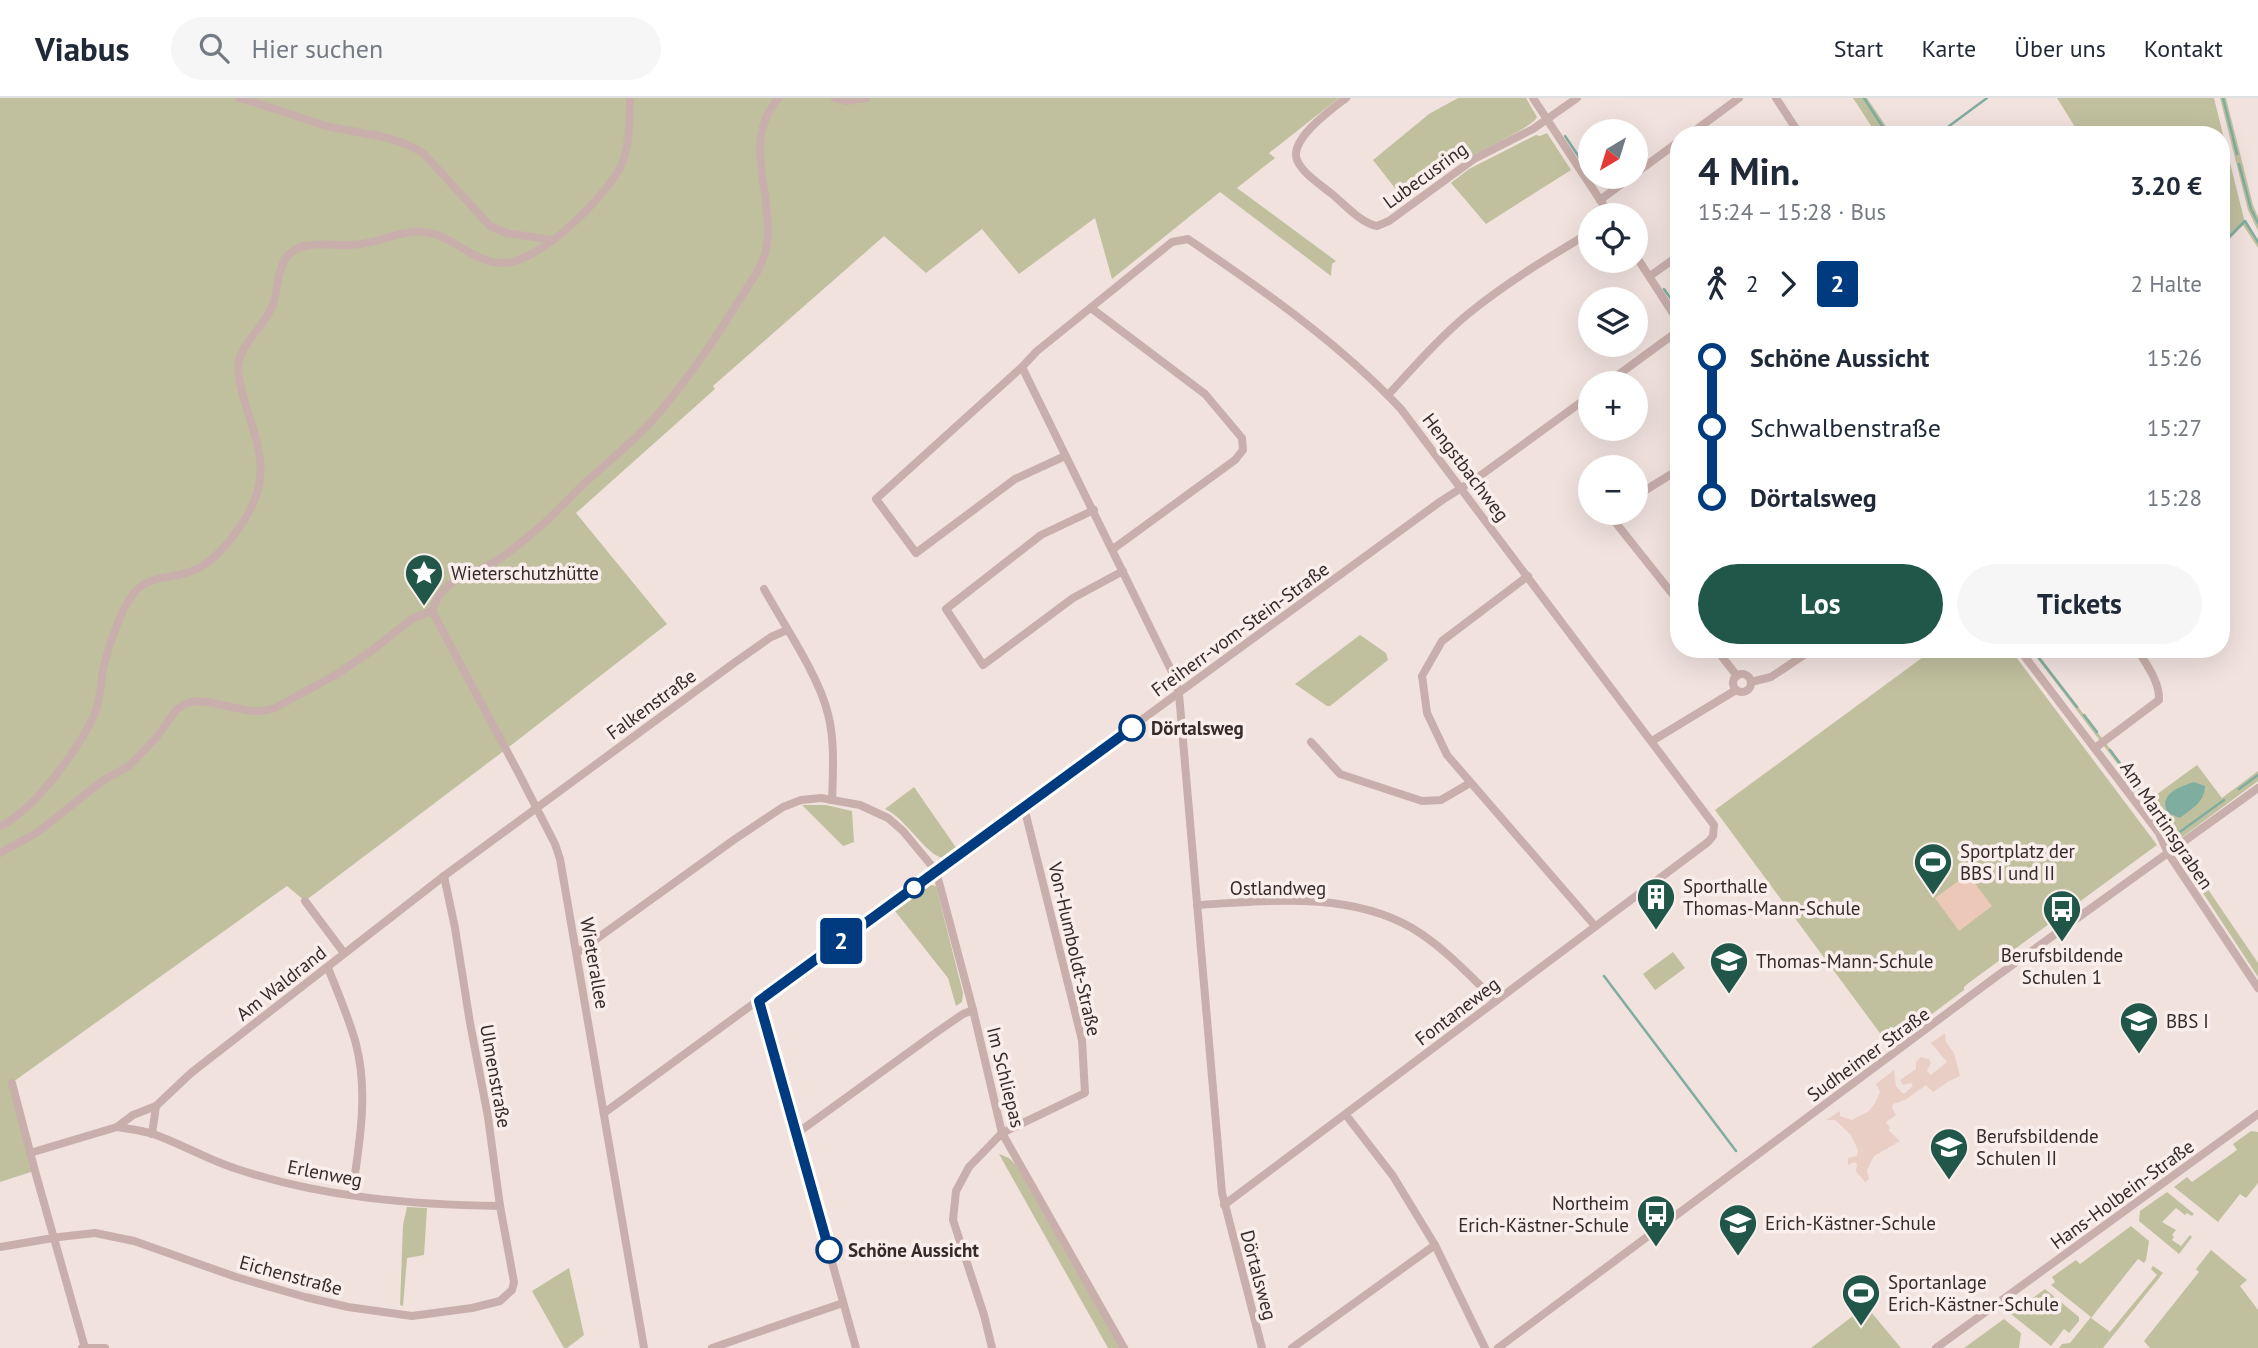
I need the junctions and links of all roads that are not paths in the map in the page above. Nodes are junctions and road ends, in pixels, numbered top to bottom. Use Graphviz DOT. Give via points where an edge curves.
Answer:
graph roads {
  1 [pos="239,98"];
  2 [pos="630,98"];
  3 [pos="779,98"];
  4 [pos="835,98"];
  5 [pos="866,98"];
  6 [pos="1346,98"];
  7 [pos="1533,98"];
  8 [pos="1577,98"];
  9 [pos="1739,98"];
  10 [pos="1776,98"];
  11 [pos="1548,120"];
  12 [pos="1701,126"];
  13 [pos="1794,126"];
  14 [pos="1670,148"];
  15 [pos="1648,164"];
  16 [pos="1615,189"];
  17 [pos="1600,200"];
  18 [pos="1602,203"];
  19 [pos="552,240"];
  20 [pos="1578,240"];
  21 [pos="1670,262"];
  22 [pos="1648,273"];
  23 [pos="1650,276"];
  24 [pos="1091,308"];
  25 [pos="1670,308"];
  26 [pos="1670,337"];
  27 [pos="1022,367"];
  28 [pos="1623,371"];
  29 [pos="1388,395"];
  30 [pos="1578,404"];
  31 [pos="1065,456"];
  32 [pos="1670,475"];
  33 [pos="1462,488"];
  34 [pos="1648,489"];
  35 [pos="1094,510"];
  36 [pos="1618,525"];
  37 [pos="1113,550"];
  38 [pos="1123,571"];
  39 [pos="1528,576"];
  40 [pos="765,589"];
  41 [pos="1670,591"];
  42 [pos="432,611"];
  43 [pos="787,630"];
  44 [pos="1723,658"];
  45 [pos="1800,658"];
  46 [pos="2026,658"];
  47 [pos="2142,658"];
  48 [pos="1737,676"];
  49 [pos="1751,682"];
  50 [pos="1737,690"];
  51 [pos="1179,694"];
  52 [pos="1652,741"];
  53 [pos="1311,742"];
  54 [pos="2095,748"];
  55 [pos="1470,783"];
  56 [pos="2258,788"];
  57 [pos="832,800"];
  58 [pos="536,807"];
  59 [pos="1024,807"];
  60 [pos="0,826"];
  61 [pos="1708,842"];
  62 [pos="0,853"];
  63 [pos="2168,853"];
  64 [pos="936,871"];
  65 [pos="444,876"];
  66 [pos="305,901"];
  67 [pos="1197,905"];
  68 [pos="1595,926"];
  69 [pos="344,953"];
  70 [pos="578,953"];
  71 [pos="327,968"];
  72 [pos="2258,988"];
  73 [pos="759,1001"];
  74 [pos="1496,1002"];
  75 [pos="973,1010"];
  76 [pos="12,1083"];
  77 [pos="156,1106"];
  78 [pos="604,1113"];
  79 [pos="2258,1114"];
  80 [pos="1346,1115"];
  81 [pos="117,1127"];
  82 [pos="152,1133"];
  83 [pos="1002,1133"];
  84 [pos="796,1134"];
  85 [pos="30,1153"];
  86 [pos="352,1195"];
  87 [pos="1224,1205"];
  88 [pos="500,1206"];
  89 [pos="53,1238"];
  90 [pos="1435,1245"];
  91 [pos="0,1247"];
  92 [pos="514,1283"];
  93 [pos="843,1303"];
  94 [pos="84,1348"];
  95 [pos="105,1348"];
  96 [pos="644,1348"];
  97 [pos="712,1348"];
  98 [pos="856,1348"];
  99 [pos="992,1348"];
  100 [pos="1124,1348"];
  101 [pos="1262,1348"];
  102 [pos="1292,1348"];
  103 [pos="1485,1348"];
  104 [pos="1498,1348"];
  105 [pos="1937,1348"];
  1 -- 19 [label="street" via="414,147 490,226"];
  2 -- 19 [label="street" via="626,151 620,168 591,206"];
  3 -- 42 [label="street" via="767,116 760,142 768,221 766,251 732,311 646,427 503,556 448,584"];
  4 -- 5 [label="street"];
  6 -- 11 [label="street, Lubecusring" via="1302,137 1296,157 1308,174 1374,226 1384,224 1482,154"];
  7 -- 11 [label="street"];
  8 -- 11 [label="street"];
  9 -- 12 [label="street"];
  10 -- 13 [label="street"];
  11 -- 17 [label="street"];
  14 -- 15 [label="street"];
  16 -- 17 [label="street"];
  17 -- 18 [label="street"];
  19 -- 60 [label="street" via="528,257 503,263 481,259 424,232 358,245 303,246 289,254 272,307 239,361 260,462 253,505 204,566 148,581 136,589 105,661 97,706 83,735 28,806"];
  20 -- 29 [label="street" via="1512,280 1467,315"];
  21 -- 23 [label="street"];
  22 -- 23 [label="street"];
  23 -- 25 [label="street"];
  24 -- 27 [label="street, Hengstbachweg"];
  24 -- 29 [label="street, Hengstbachweg" via="1172,242 1188,239 1292,313"];
  24 -- 37 [label="street" via="1205,394 1242,438 1243,450 1235,460"];
  26 -- 28 [label="street"];
  27 -- 31 [label="street, Dörtalsweg"];
  27 -- 31 [label="street, Hengstbachweg" via="876,499 916,553 1015,479"];
  29 -- 33 [label="street, Hengstbachweg"];
  30 -- 33 [label="street, Freiherr-vom-Stein-Straße"];
  31 -- 35 [label="street, Dörtalsweg"];
  32 -- 34 [label="street"];
  33 -- 39 [label="street, Hengstbachweg"];
  33 -- 51 [label="street, Freiherr-vom-Stein-Straße"];
  35 -- 37 [label="street, Dörtalsweg"];
  35 -- 38 [label="street" via="1041,536 946,609 983,665 1073,598"];
  36 -- 41 [label="street"];
  37 -- 38 [label="street, Dörtalsweg"];
  38 -- 51 [label="street, Dörtalsweg"];
  39 -- 52 [label="street, Hengstbachweg"];
  39 -- 55 [label="street" via="1442,640 1422,676 1427,713 1447,755"];
  40 -- 43 [label="street"];
  42 -- 58 [label="street, Wieterallee"];
  42 -- 62 [label="street" via="412,618 337,674 275,708 250,711 208,702 185,704 130,766 102,781 38,832"];
  43 -- 57 [label="street" via="828,711"];
  43 -- 58 [label="street, Falkenstraße" via="743,656"];
  44 -- 48 [label="street"];
  45 -- 49 [label="street" via="1771,677"];
  46 -- 54 [label="street, Am Martinsgraben"];
  47 -- 54 [label="street" via="2159,700"];
  48 -- 49 [label="street" via="1745,675"];
  48 -- 50 [label="street" via="1733,683"];
  49 -- 50 [label="street" via="1746,691"];
  50 -- 52 [label="street"];
  51 -- 59 [label="street, Freiherr-vom-Stein-Straße"];
  51 -- 67 [label="street, Dörtalsweg"];
  52 -- 61 [label="street, Hengstbachweg" via="1712,821 1714,833"];
  53 -- 55 [label="street" via="1340,774 1422,801 1441,800"];
  54 -- 63 [label="street, Am Martinsgraben" via="2159,833"];
  55 -- 68 [label="street"];
  56 -- 63 [label="street, Sudheimer Straße"];
  57 -- 64 [label="street" via="860,805 888,818"];
  57 -- 70 [label="street" via="801,800 773,813"];
  58 -- 65 [label="street, Am Waldrand"];
  58 -- 70 [label="street, Wieterallee" via="561,859"];
  59 -- 64 [label="street, Freiherr-vom-Stein-Straße"];
  59 -- 83 [label="street, Von-Humboldt-Straße" via="1082,1040 1085,1093"];
  61 -- 68 [label="street, Fontaneweg"];
  63 -- 72 [label="street, Am Martinsgraben"];
  63 -- 104 [label="street, Sudheimer Straße"];
  64 -- 73 [label="street, Freiherr-vom-Stein-Straße"];
  64 -- 75 [label="street, Im Schliepas"];
  65 -- 69 [label="street, Am Waldrand"];
  65 -- 88 [label="street, Ulmenstraße"];
  66 -- 69 [label="street"];
  67 -- 74 [label="street, Ostlandweg" via="1314,901 1379,914 1426,937"];
  67 -- 87 [label="street, Dörtalsweg"];
  68 -- 74 [label="street, Fontaneweg"];
  69 -- 71 [label="street, Am Waldrand"];
  70 -- 78 [label="street, Wieterallee"];
  71 -- 77 [label="street, Am Waldrand" via="191,1073"];
  71 -- 86 [label="street" via="349,1020 360,1073 362,1127"];
  73 -- 78 [label="street, Freiherr-vom-Stein-Straße"];
  73 -- 84 [label="street"];
  74 -- 80 [label="street, Fontaneweg"];
  75 -- 83 [label="street, Im Schliepas"];
  75 -- 84 [label="street"];
  76 -- 85 [label="street"];
  77 -- 81 [label="street, Am Waldrand"];
  77 -- 82 [label="street"];
  78 -- 96 [label="street, Wieterallee"];
  79 -- 105 [label="street, Hans-Holbein-Straße"];
  80 -- 87 [label="street, Fontaneweg"];
  80 -- 90 [label="street" via="1393,1176"];
  81 -- 82 [label="street, Erlenweg"];
  81 -- 85 [label="street, Am Waldrand"];
  82 -- 86 [label="street, Erlenweg" via="237,1169"];
  83 -- 99 [label="street" via="969,1167 953,1207"];
  83 -- 100 [label="street, Im Schliepas"];
  84 -- 93 [label="street"];
  85 -- 89 [label="street"];
  86 -- 88 [label="street, Erlenweg" via="438,1205"];
  87 -- 101 [label="street, Dörtalsweg"];
  88 -- 92 [label="street, Ulmenstraße"];
  89 -- 91 [label="street, Eichenstraße"];
  89 -- 92 [label="street, Eichenstraße" via="95,1233 134,1241 305,1297 412,1316 500,1301"];
  89 -- 94 [label="street"];
  90 -- 102 [label="street"];
  90 -- 103 [label="street"];
  93 -- 97 [label="street"];
  93 -- 98 [label="street"];
  94 -- 95 [label="street"];
}
